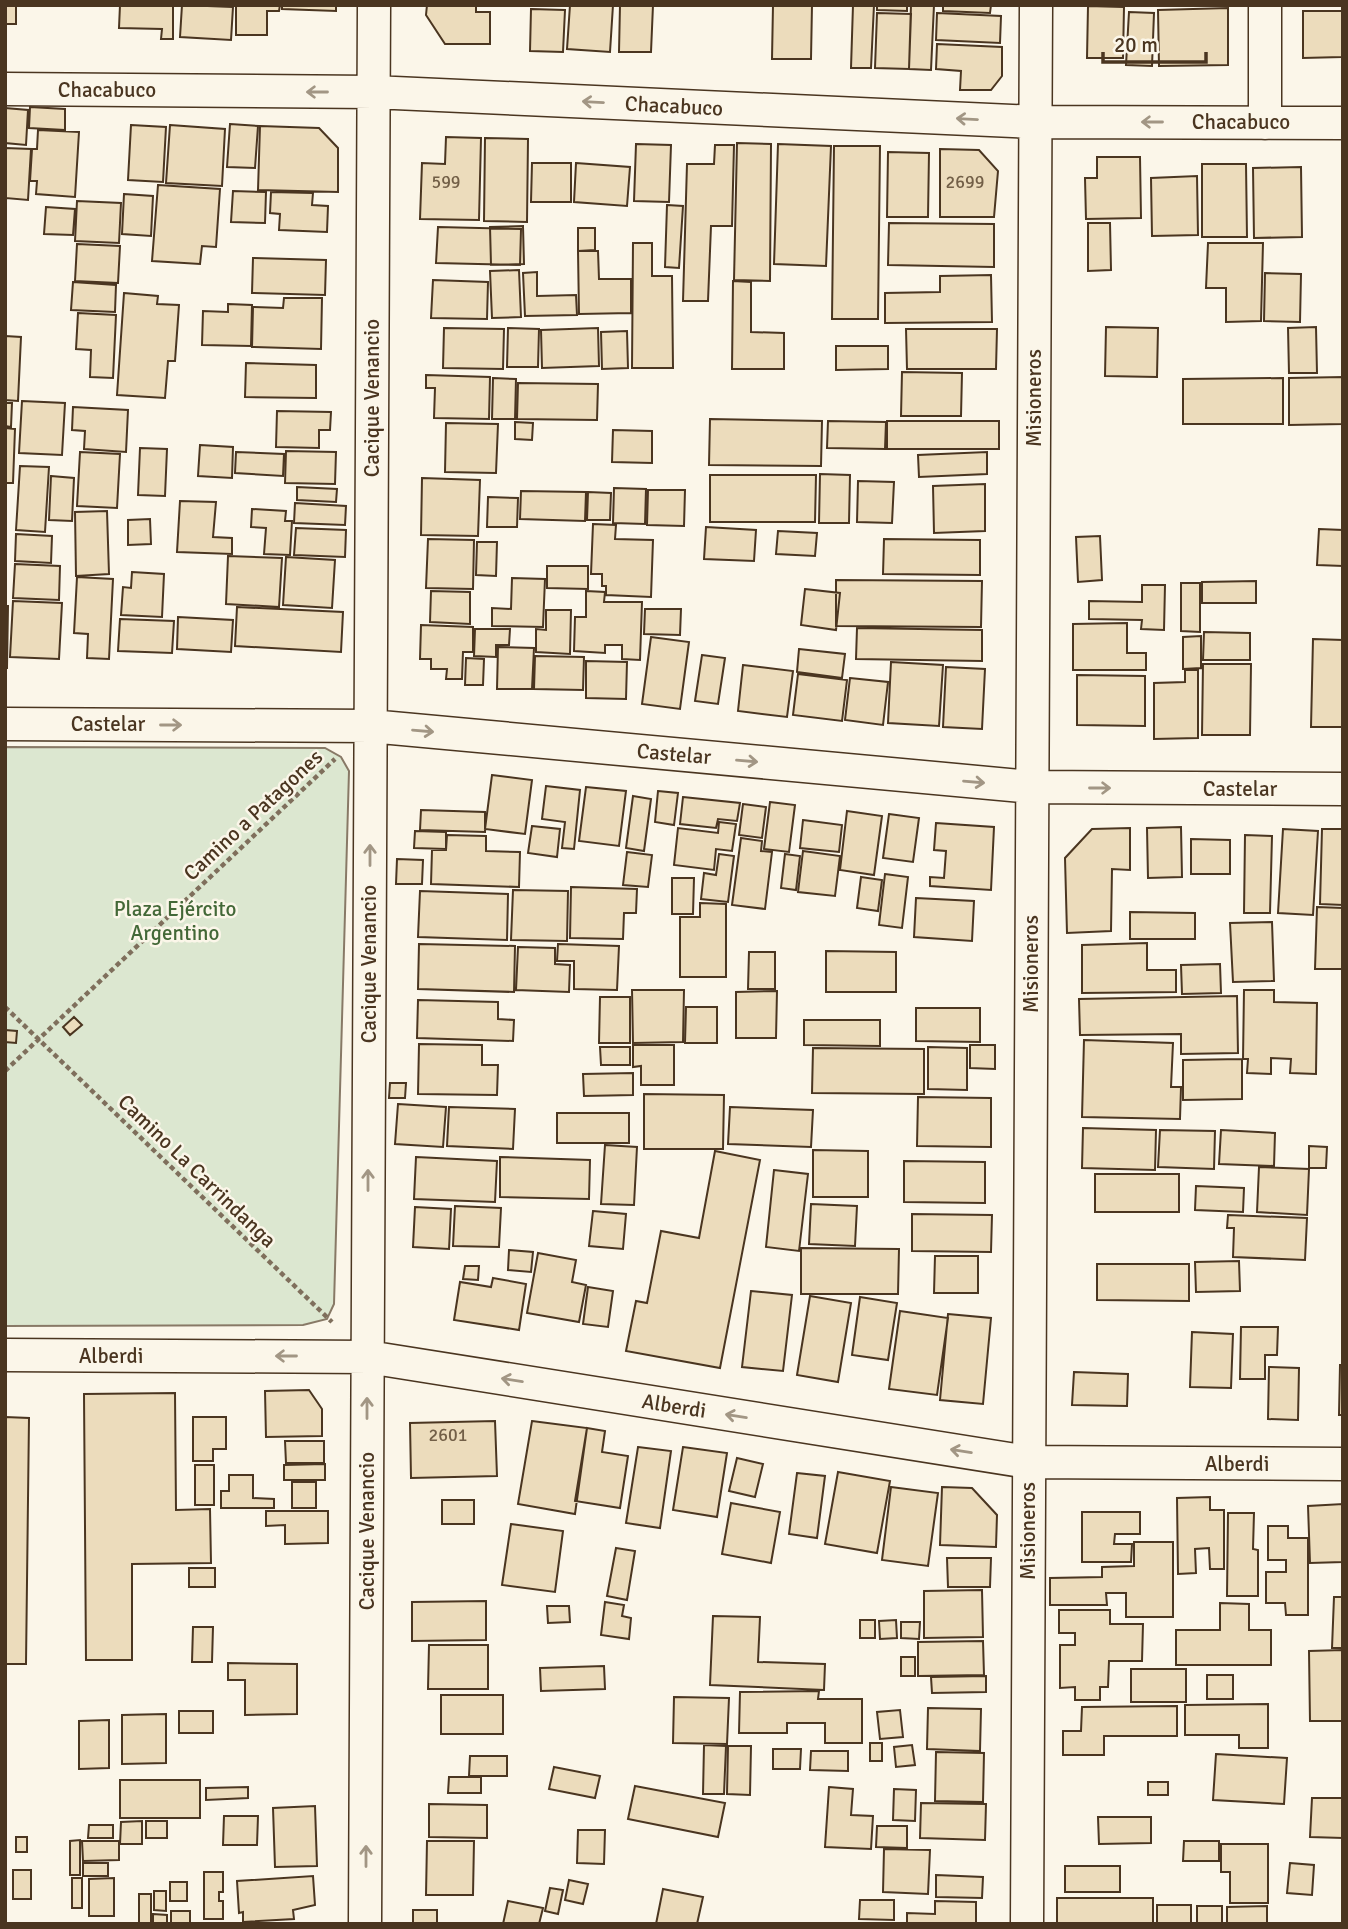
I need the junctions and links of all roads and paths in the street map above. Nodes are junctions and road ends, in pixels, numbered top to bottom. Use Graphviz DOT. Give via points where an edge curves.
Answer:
graph roads {
  1 [pos="374,5"];
  2 [pos="1036,5"];
  3 [pos="1265,5"];
  4 [pos="5,89"];
  5 [pos="373,92"];
  6 [pos="1035,122"];
  7 [pos="1265,122"];
  8 [pos="1343,123"];
  9 [pos="5,724"];
  10 [pos="370,726"];
  11 [pos="1032,787"];
  12 [pos="1343,789"];
  13 [pos="5,1007"];
  14 [pos="39,1039"];
  15 [pos="5,1071"];
  16 [pos="5,1355"];
  17 [pos="368,1357"];
  18 [pos="1028,1462"];
  19 [pos="1343,1464"];
  20 [pos="365,1924"];
  21 [pos="1027,1924"];
  1 -- 5 [label="street, Cacique Venancio"];
  2 -- 6 [label="street, Misioneros"];
  3 -- 7 [label="street"];
  5 -- 4 [label="street, Chacabuco, one-way"];
  6 -- 5 [label="street, Chacabuco, one-way"];
  5 -- 10 [label="street, Cacique Venancio"];
  7 -- 6 [label="street, Chacabuco, one-way"];
  6 -- 11 [label="street, Misioneros"];
  7 -- 8 [label="street, Chacabuco"];
  9 -- 10 [label="street, Castelar, one-way"];
  10 -- 11 [label="street, Castelar, one-way"];
  10 -- 14 [label="path, Camino a Patagones"];
  17 -- 10 [label="street, Cacique Venancio, one-way"];
  11 -- 12 [label="street, Castelar, one-way"];
  11 -- 18 [label="street, Misioneros"];
  13 -- 14 [label="path, Camino La Carrindanga"];
  14 -- 15 [label="path, Camino a Patagones"];
  14 -- 17 [label="path, Camino La Carrindanga"];
  17 -- 16 [label="street, Alberdi, one-way"];
  18 -- 17 [label="street, Alberdi, one-way"];
  20 -- 17 [label="street, Cacique Venancio, one-way"];
  18 -- 19 [label="street, Alberdi"];
  18 -- 21 [label="street, Misioneros"];
}
